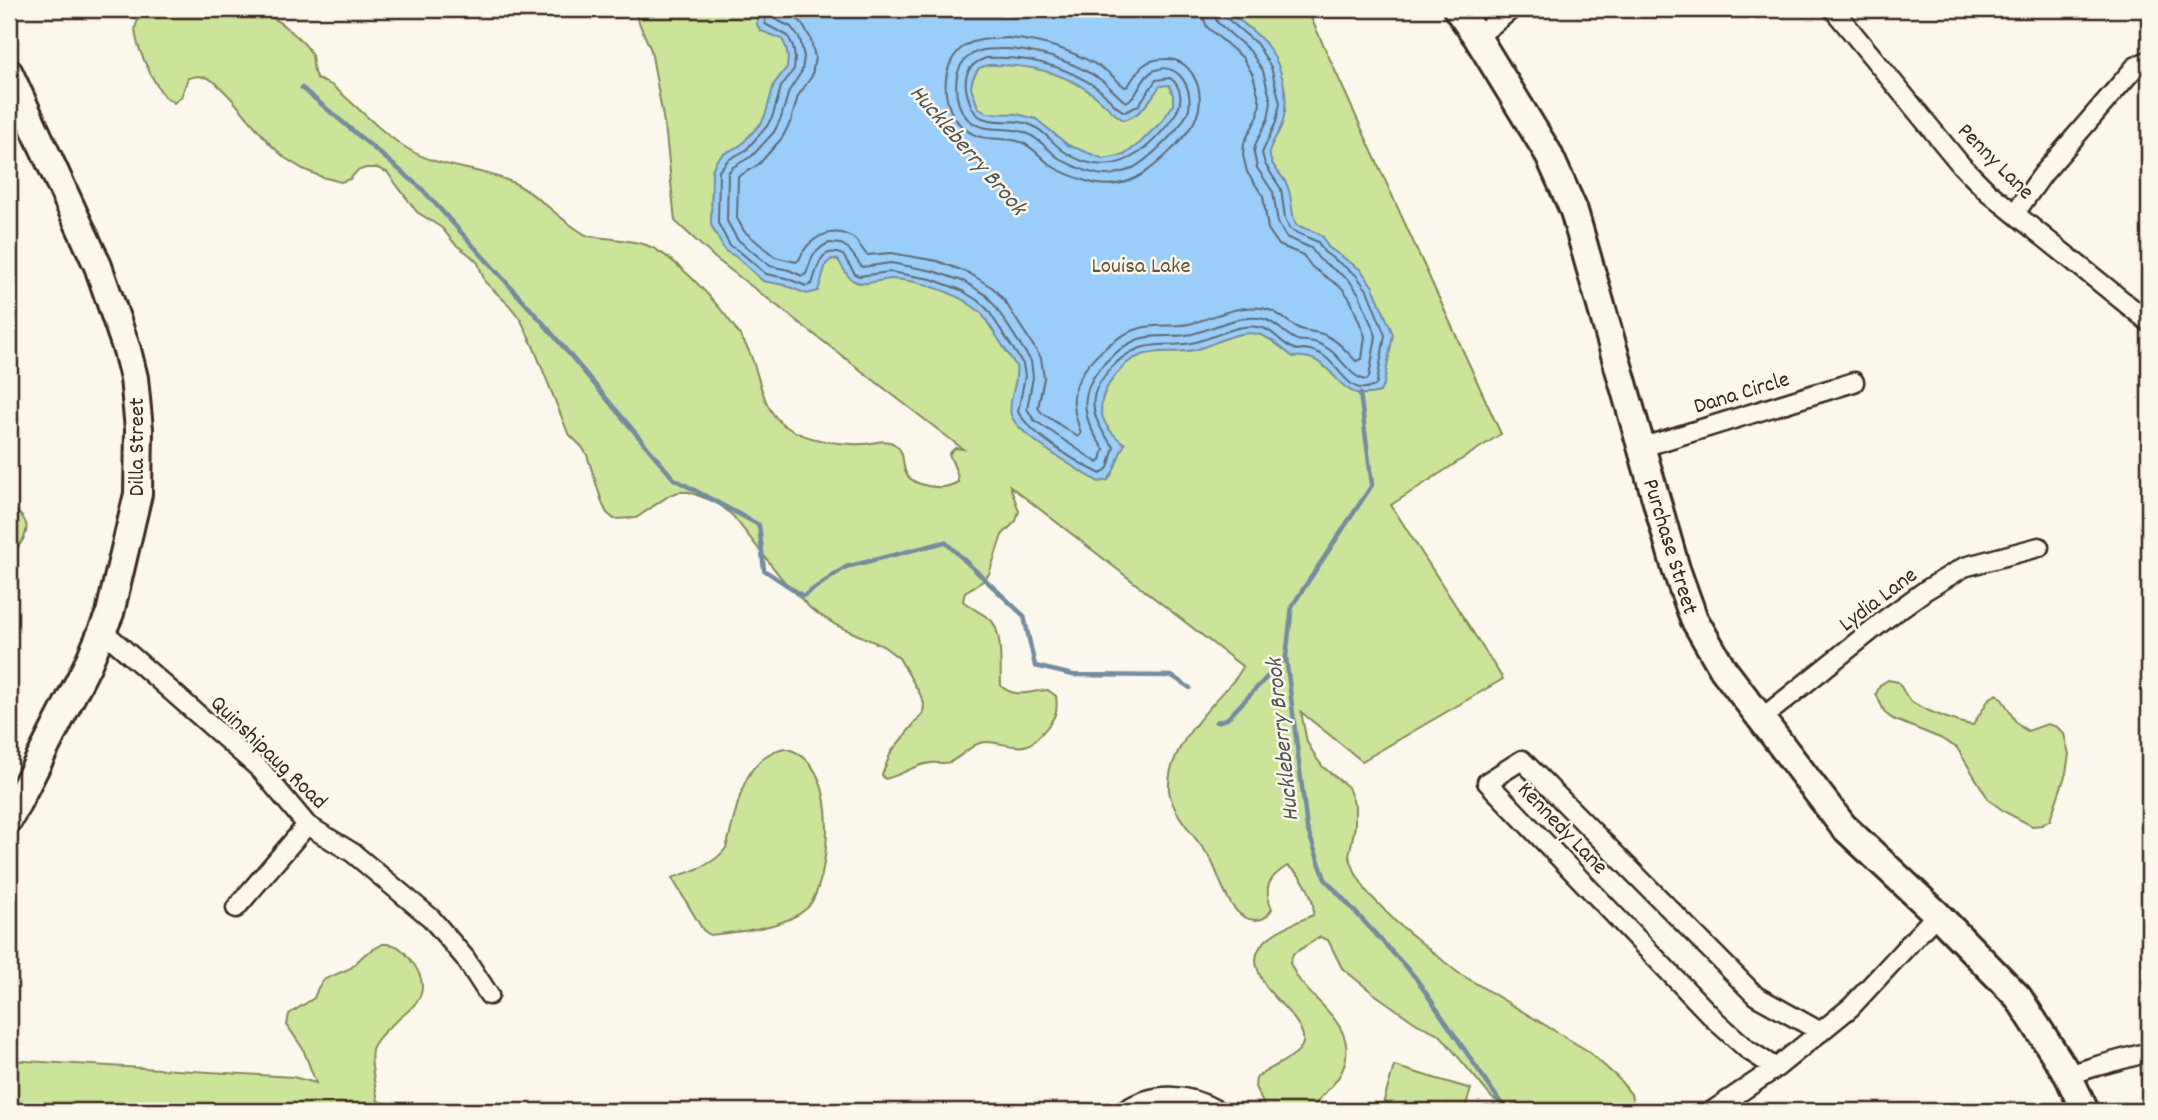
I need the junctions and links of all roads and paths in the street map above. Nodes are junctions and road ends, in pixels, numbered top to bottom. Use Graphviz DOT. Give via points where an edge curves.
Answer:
graph roads {
  1 [pos="1457,9"];
  2 [pos="1511,9"];
  3 [pos="1833,9"];
  4 [pos="1477,37"];
  5 [pos="2149,60"];
  6 [pos="9,73"];
  7 [pos="2015,213"];
  8 [pos="2149,322"];
  9 [pos="1854,382"];
  10 [pos="1643,447"];
  11 [pos="2039,547"];
  12 [pos="103,631"];
  13 [pos="1762,719"];
  14 [pos="9,819"];
  15 [pos="307,825"];
  16 [pos="236,908"];
  17 [pos="1937,914"];
  18 [pos="489,995"];
  19 [pos="1821,1032"];
  20 [pos="2149,1052"];
  21 [pos="1776,1068"];
  22 [pos="2068,1076"];
  23 [pos="1124,1111"];
  24 [pos="1218,1111"];
  25 [pos="1712,1111"];
  26 [pos="2085,1111"];
  1 -- 4 [label="main road, Purchase Street"];
  2 -- 4 [label="street"];
  3 -- 7 [label="street, Penny Lane" via="1961,165"];
  4 -- 10 [label="main road, Purchase Street" via="1548,153 1574,211"];
  5 -- 7 [label="street" via="2135,67"];
  6 -- 12 [label="main road, Dilla Street" via="98,266 134,378 138,494"];
  7 -- 8 [label="street, Penny Lane"];
  9 -- 10 [label="street, Dana Circle"];
  10 -- 13 [label="main road, Purchase Street" via="1694,619 1723,669"];
  11 -- 13 [label="street, Lydia Lane" via="1964,567 1936,584"];
  12 -- 14 [label="main road, Dilla Street"];
  12 -- 15 [label="street, Quinshipaug Road" via="261,770"];
  13 -- 17 [label="main road, Purchase Street" via="1843,825"];
  15 -- 16 [label="street"];
  15 -- 18 [label="street, Quinshipaug Road" via="353,853 430,918"];
  17 -- 19 [label="street" via="1851,1007"];
  17 -- 22 [label="main road, Purchase Street" via="2018,997"];
  19 -- 21 [label="street"];
  19 -- 21 [label="street, Kennedy Lane" via="1756,996 1522,760 1487,782 1716,1021"];
  20 -- 22 [label="street"];
  21 -- 25 [label="street"];
  22 -- 26 [label="main road, Purchase Street"];
  23 -- 24 [label="street" via="1163,1096 1197,1100"];
}
